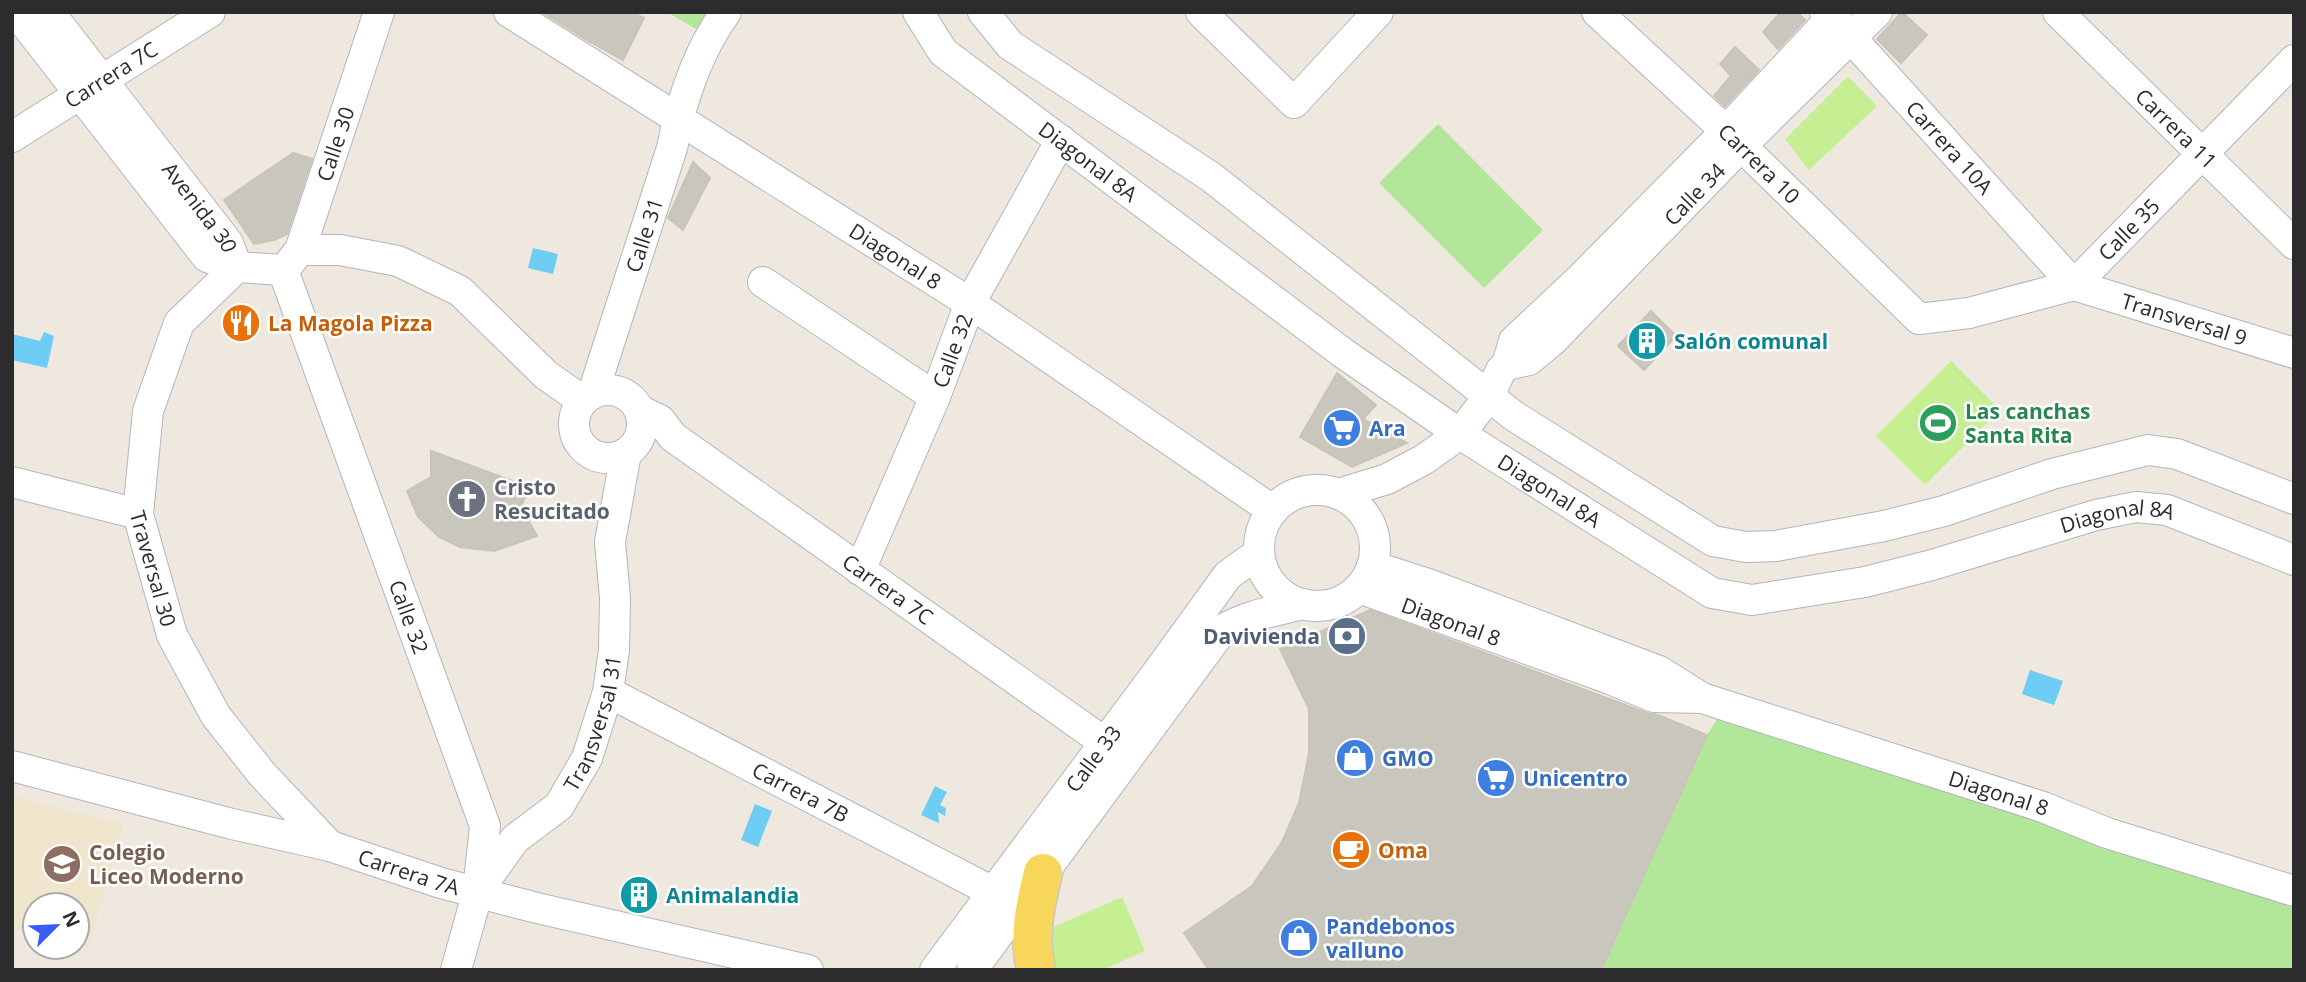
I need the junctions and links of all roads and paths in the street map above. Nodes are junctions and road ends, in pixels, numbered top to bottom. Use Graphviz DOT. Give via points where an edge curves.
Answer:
graph roads {
  1 [pos="16,12"];
  2 [pos="49,12"];
  3 [pos="210,12"];
  4 [pos="379,12"];
  5 [pos="509,12"];
  6 [pos="726,12"];
  7 [pos="918,12"];
  8 [pos="983,12"];
  9 [pos="1201,12"];
  10 [pos="1378,12"];
  11 [pos="1597,12"];
  12 [pos="1877,12"];
  13 [pos="2057,12"];
  14 [pos="1836,20"];
  15 [pos="2294,60"];
  16 [pos="91,88"];
  17 [pos="678,118"];
  18 [pos="12,137"];
  19 [pos="1734,139"];
  20 [pos="1060,140"];
  21 [pos="2202,154"];
  22 [pos="2294,244"];
  23 [pos="292,260"];
  24 [pos="237,267"];
  25 [pos="763,282"];
  26 [pos="2074,285"];
  27 [pos="970,303"];
  28 [pos="607,350"];
  29 [pos="2294,353"];
  30 [pos="546,375"];
  31 [pos="1489,396"];
  32 [pos="588,397"];
  33 [pos="935,397"];
  34 [pos="632,424"];
  35 [pos="1460,434"];
  36 [pos="585,444"];
  37 [pos="1387,479"];
  38 [pos="12,482"];
  39 [pos="1338,494"];
  40 [pos="2294,499"];
  41 [pos="1272,510"];
  42 [pos="138,514"];
  43 [pos="614,517"];
  44 [pos="1366,518"];
  45 [pos="1259,553"];
  46 [pos="2294,560"];
  47 [pos="860,570"];
  48 [pos="1365,577"];
  49 [pos="1303,604"];
  50 [pos="608,692"];
  51 [pos="1104,742"];
  52 [pos="12,766"];
  53 [pos="330,846"];
  54 [pos="1043,873"];
  55 [pos="478,891"];
  56 [pos="2294,891"];
  57 [pos="993,892"];
  58 [pos="456,970"];
  59 [pos="808,970"];
  60 [pos="935,970"];
  61 [pos="972,970"];
  62 [pos="1036,970"];
  1 -- 16 [label="street, Avenida 30"];
  2 -- 16 [label="street, Avenida 30"];
  3 -- 16 [label="street, Carrera 7C"];
  4 -- 23 [label="street, Calle 30"];
  5 -- 17 [label="street, Diagonal 8"];
  6 -- 17 [label="street" via="710,34"];
  7 -- 20 [label="street, Diagonal 8A" via="943,52"];
  8 -- 31 [label="street, Diagonal 8A" via="1010,45 1211,177"];
  9 -- 10 [label="street" via="1294,103"];
  11 -- 19 [label="street, Carrera 10"];
  12 -- 14 [label="street, Calle 34"];
  13 -- 21 [label="street, Carrera 11"];
  14 -- 19 [label="street, Calle 34"];
  14 -- 26 [label="street, Carrera 10A"];
  15 -- 21 [label="street, Calle 35"];
  16 -- 18 [label="street, Carrera 7C"];
  16 -- 24 [label="street, Avenida 30" via="228,243"];
  17 -- 27 [label="street, Diagonal 8"];
  17 -- 28 [label="street, Calle 31"];
  19 -- 26 [label="street, Carrera 10" via="1919,319 1969,313"];
  19 -- 31 [label="street, Calle 34" via="1514,341 1507,365"];
  20 -- 27 [label="street, Calle 32"];
  20 -- 35 [label="street, Diagonal 8A" via="1343,353"];
  21 -- 22 [label="street, Carrera 11"];
  21 -- 26 [label="street, Calle 35"];
  23 -- 24 [label="street, Transversal 31"];
  23 -- 30 [label="street, Transversal 31" via="340,250 398,261 460,291"];
  23 -- 55 [label="street, Calle 32" via="485,826"];
  24 -- 42 [label="street, Traversal 30" via="179,323 148,411"];
  25 -- 33 [label="street"];
  26 -- 29 [label="street, Transversal 9"];
  27 -- 33 [label="street, Calle 32"];
  27 -- 41 [label="street, Diagonal 8"];
  28 -- 32 [label="street, Calle 31"];
  28 -- 34 [label="street"];
  30 -- 32 [label="street, Transversal 31"];
  30 -- 36 [label="street, Transversal 31"];
  31 -- 35 [label="street, Calle 34"];
  31 -- 40 [label="street, Diagonal 8A" via="1713,541 1746,547 1776,546 1908,520 2052,474 2148,450 2177,454"];
  32 -- 34 [label="street" via="605,390"];
  32 -- 36 [label="street" via="574,422"];
  33 -- 47 [label="street, Calle 32"];
  34 -- 36 [label="street" via="616,457 604,458"];
  34 -- 43 [label="street, Transversal 31"];
  34 -- 47 [label="street, Carrera 7C" via="673,437"];
  35 -- 37 [label="street, Calle 34"];
  35 -- 46 [label="street, Diagonal 8A" via="1712,593 1733,598 1752,600 1865,582 2136,507 2167,510"];
  36 -- 43 [label="street, Transversal 31"];
  37 -- 39 [label="street, Calle 34"];
  37 -- 44 [label="street"];
  38 -- 42 [label="street"];
  39 -- 41 [label="street" via="1321,489 1303,491"];
  39 -- 44 [label="street"];
  41 -- 45 [label="street" via="1260,533"];
  42 -- 53 [label="street, Traversal 30" via="172,635 216,716 262,774"];
  43 -- 50 [label="street, Transversal 31" via="610,542 614,650"];
  44 -- 48 [label="street" via="1374,542"];
  45 -- 49 [label="street" via="1269,582 1281,594"];
  45 -- 51 [label="street, Calle 33" via="1228,575"];
  47 -- 51 [label="street, Carrera 7C"];
  48 -- 49 [label="street" via="1346,598 1330,604"];
  48 -- 56 [label="street, Diagonal 8" via="1654,697 1702,698"];
  49 -- 54 [label="street, Calle 33" via="1255,615 1222,630"];
  50 -- 55 [label="street, Transversal 31" via="587,758 559,806 515,839"];
  50 -- 57 [label="street, Carrera 7B"];
  51 -- 57 [label="street, Calle 33"];
  52 -- 53 [label="street, Carrera 7A"];
  53 -- 55 [label="street, Carrera 7A"];
  54 -- 61 [label="street, Calle 33"];
  54 -- 62 [label="main road" via="1031,936"];
  55 -- 58 [label="street, Calle 32"];
  55 -- 59 [label="street, Carrera 7A"];
  57 -- 60 [label="street, Calle 33"];
}
